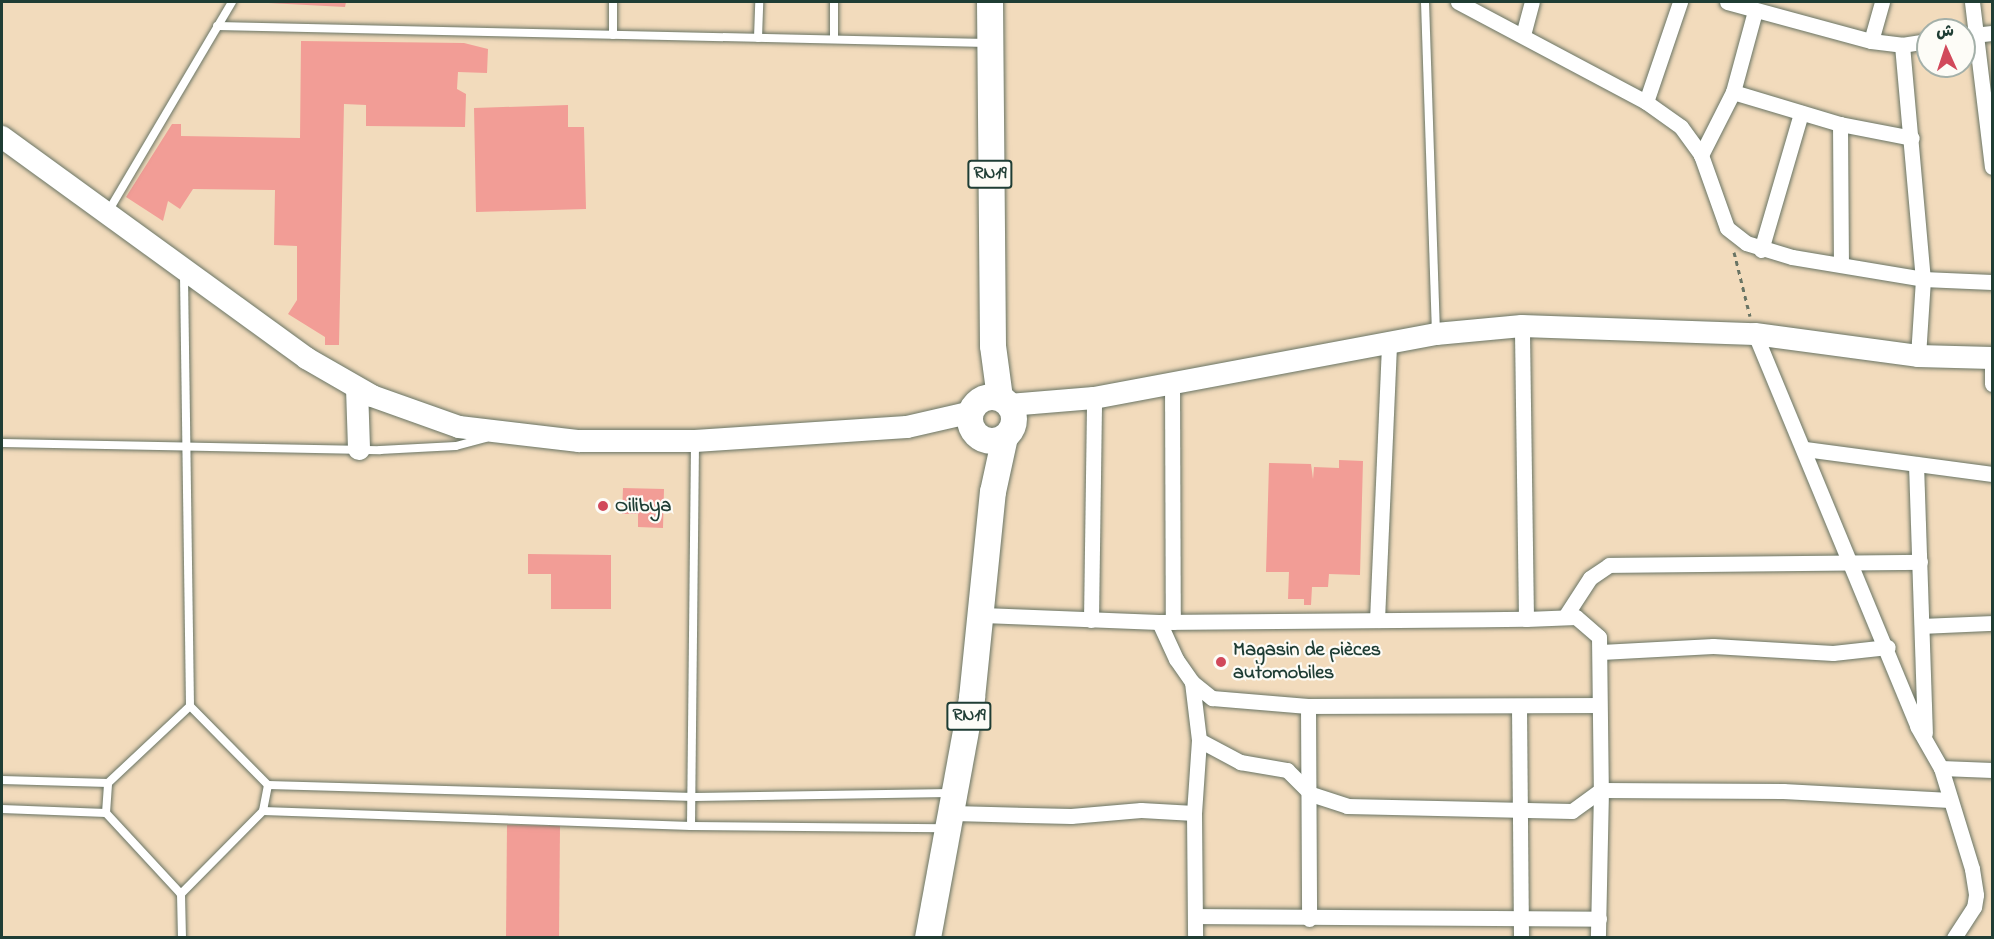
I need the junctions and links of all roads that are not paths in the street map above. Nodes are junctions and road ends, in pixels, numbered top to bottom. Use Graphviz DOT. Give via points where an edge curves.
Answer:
graph roads {
  1 [pos="232,2"];
  2 [pos="613,2"];
  3 [pos="759,2"];
  4 [pos="834,2"];
  5 [pos="990,2"];
  6 [pos="1425,2"];
  7 [pos="1458,2"];
  8 [pos="1532,2"];
  9 [pos="1680,2"];
  10 [pos="1727,2"];
  11 [pos="1882,2"];
  12 [pos="1972,2"];
  13 [pos="1755,11"];
  14 [pos="1971,18"];
  15 [pos="217,26"];
  16 [pos="1992,33"];
  17 [pos="1976,34"];
  18 [pos="613,35"];
  19 [pos="1523,35"];
  20 [pos="758,38"];
  21 [pos="834,39"];
  22 [pos="1871,41"];
  23 [pos="990,43"];
  24 [pos="1916,43"];
  25 [pos="1902,45"];
  26 [pos="1976,71"];
  27 [pos="1733,92"];
  28 [pos="1646,102"];
  29 [pos="1801,113"];
  30 [pos="1840,124"];
  31 [pos="2,137"];
  32 [pos="1912,138"];
  33 [pos="1701,155"];
  34 [pos="1992,167"];
  35 [pos="107,214"];
  36 [pos="1761,250"];
  37 [pos="1841,264"];
  38 [pos="184,271"];
  39 [pos="1923,279"];
  40 [pos="1992,282"];
  41 [pos="1522,326"];
  42 [pos="1436,334"];
  43 [pos="1755,334"];
  44 [pos="1389,342"];
  45 [pos="1918,356"];
  46 [pos="1992,358"];
  47 [pos="1172,383"];
  48 [pos="1992,384"];
  49 [pos="357,388"];
  50 [pos="1094,398"];
  51 [pos="992,418"];
  52 [pos="496,434"];
  53 [pos="695,441"];
  54 [pos="2,443"];
  55 [pos="188,445"];
  56 [pos="359,449"];
  57 [pos="1805,449"];
  58 [pos="1917,464"];
  59 [pos="1992,474"];
  60 [pos="1852,562"];
  61 [pos="1920,562"];
  62 [pos="983,615"];
  63 [pos="1566,615"];
  64 [pos="1526,619"];
  65 [pos="1377,620"];
  66 [pos="1091,621"];
  67 [pos="1166,622"];
  68 [pos="1992,623"];
  69 [pos="1922,626"];
  70 [pos="1888,647"];
  71 [pos="1601,652"];
  72 [pos="1192,682"];
  73 [pos="1598,705"];
  74 [pos="190,706"];
  75 [pos="1308,706"];
  76 [pos="1519,706"];
  77 [pos="1199,740"];
  78 [pos="1926,744"];
  79 [pos="1941,768"];
  80 [pos="1992,770"];
  81 [pos="2,780"];
  82 [pos="108,783"];
  83 [pos="268,785"];
  84 [pos="1601,790"];
  85 [pos="1311,794"];
  86 [pos="694,797"];
  87 [pos="1950,800"];
  88 [pos="2,809"];
  89 [pos="263,811"];
  90 [pos="954,811"];
  91 [pos="1518,811"];
  92 [pos="106,813"];
  93 [pos="1194,813"];
  94 [pos="691,826"];
  95 [pos="181,894"];
  96 [pos="1195,916"];
  97 [pos="1309,919"];
  98 [pos="1520,919"];
  99 [pos="1599,919"];
  100 [pos="182,938"];
  101 [pos="928,938"];
  102 [pos="1195,938"];
  103 [pos="1521,938"];
  104 [pos="1598,938"];
  105 [pos="1954,938"];
  1 -- 15 [label="lane"];
  2 -- 18 [label="lane"];
  3 -- 20 [label="lane"];
  4 -- 21 [label="lane"];
  5 -- 23 [label="main road, RN19"];
  6 -- 42 [label="lane"];
  7 -- 19 [label="street"];
  8 -- 19 [label="street"];
  9 -- 28 [label="street"];
  10 -- 13 [label="street"];
  11 -- 22 [label="street"];
  12 -- 14 [label="street"];
  13 -- 22 [label="street"];
  13 -- 27 [label="street"];
  15 -- 18 [label="lane"];
  15 -- 35 [label="lane"];
  16 -- 17 [label="street"];
  18 -- 20 [label="lane"];
  19 -- 28 [label="street"];
  20 -- 21 [label="lane"];
  21 -- 23 [label="lane"];
  22 -- 25 [label="street"];
  23 -- 51 [label="main road, RN19"];
  24 -- 25 [label="street"];
  25 -- 32 [label="street"];
  26 -- 34 [label="street"];
  27 -- 29 [label="street"];
  27 -- 33 [label="street"];
  28 -- 33 [label="street" via="1681,127"];
  29 -- 30 [label="street"];
  29 -- 36 [label="street"];
  30 -- 32 [label="street"];
  30 -- 37 [label="street"];
  31 -- 35 [label="main road"];
  32 -- 39 [label="street"];
  33 -- 36 [label="street" via="1727,228"];
  35 -- 38 [label="main road"];
  36 -- 37 [label="street"];
  37 -- 39 [label="street"];
  38 -- 49 [label="main road" via="265,331"];
  38 -- 55 [label="lane"];
  39 -- 40 [label="street"];
  39 -- 45 [label="street"];
  41 -- 42 [label="main road"];
  41 -- 43 [label="main road"];
  41 -- 64 [label="street"];
  42 -- 44 [label="main road"];
  43 -- 45 [label="main road"];
  43 -- 57 [label="street"];
  44 -- 47 [label="main road"];
  44 -- 65 [label="street"];
  45 -- 46 [label="main road"];
  46 -- 48 [label="street"];
  47 -- 50 [label="main road"];
  47 -- 67 [label="street"];
  49 -- 52 [label="main road" via="416,414"];
  49 -- 56 [label="main road"];
  50 -- 51 [label="main road"];
  50 -- 66 [label="street"];
  51 -- 53 [label="main road"];
  51 -- 62 [label="main road, RN19" via="993,492"];
  52 -- 53 [label="main road" via="579,441"];
  52 -- 56 [label="lane" via="456,446"];
  53 -- 86 [label="lane"];
  54 -- 55 [label="lane"];
  55 -- 56 [label="lane"];
  55 -- 74 [label="lane"];
  57 -- 58 [label="street"];
  57 -- 60 [label="street"];
  58 -- 59 [label="street"];
  58 -- 61 [label="street"];
  60 -- 61 [label="street"];
  60 -- 63 [label="street" via="1609,565 1590,578"];
  60 -- 70 [label="street"];
  61 -- 69 [label="street"];
  62 -- 66 [label="street"];
  62 -- 90 [label="main road, RN19"];
  63 -- 64 [label="street"];
  63 -- 71 [label="street" via="1586,624 1599,637"];
  64 -- 65 [label="street"];
  65 -- 67 [label="street"];
  66 -- 67 [label="street"];
  67 -- 72 [label="street" via="1176,659"];
  68 -- 69 [label="street"];
  69 -- 78 [label="street"];
  70 -- 71 [label="street" via="1833,653 1723,646"];
  70 -- 78 [label="street"];
  71 -- 73 [label="street"];
  72 -- 75 [label="street" via="1212,698"];
  72 -- 77 [label="street"];
  73 -- 76 [label="street"];
  73 -- 84 [label="street"];
  74 -- 82 [label="lane"];
  74 -- 83 [label="lane"];
  75 -- 76 [label="street"];
  75 -- 85 [label="street"];
  76 -- 91 [label="street"];
  77 -- 85 [label="street" via="1240,762 1287,770"];
  77 -- 93 [label="street"];
  78 -- 79 [label="street"];
  79 -- 80 [label="street"];
  79 -- 87 [label="street"];
  81 -- 82 [label="lane"];
  82 -- 92 [label="lane"];
  83 -- 86 [label="lane"];
  83 -- 89 [label="lane"];
  84 -- 87 [label="street" via="1783,791"];
  84 -- 91 [label="street" via="1572,811"];
  84 -- 99 [label="street"];
  85 -- 91 [label="street" via="1347,806"];
  85 -- 97 [label="street"];
  86 -- 90 [label="lane"];
  86 -- 94 [label="lane"];
  87 -- 105 [label="street" via="1976,895 1974,907"];
  88 -- 92 [label="lane"];
  89 -- 94 [label="lane"];
  89 -- 95 [label="lane"];
  90 -- 93 [label="street" via="1071,816 1141,810"];
  90 -- 94 [label="lane"];
  90 -- 101 [label="main road, RN19"];
  91 -- 98 [label="street"];
  92 -- 95 [label="lane"];
  93 -- 96 [label="street"];
  95 -- 100 [label="lane"];
  96 -- 97 [label="street"];
  96 -- 102 [label="street"];
  97 -- 98 [label="street"];
  98 -- 99 [label="street"];
  98 -- 103 [label="street"];
  99 -- 104 [label="street"];
}
